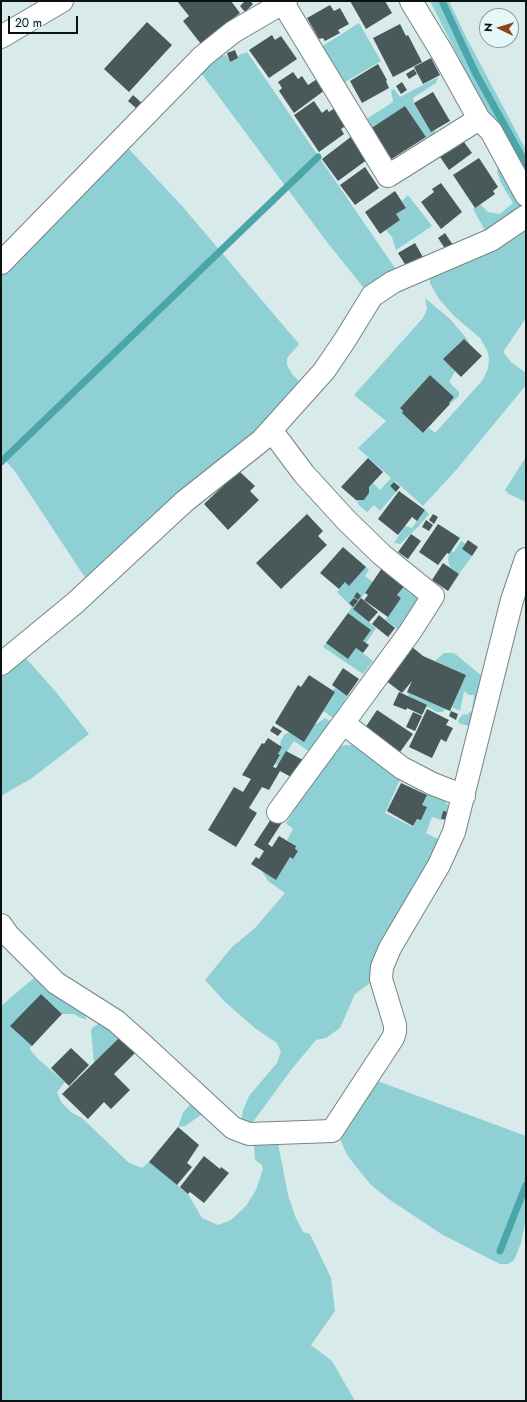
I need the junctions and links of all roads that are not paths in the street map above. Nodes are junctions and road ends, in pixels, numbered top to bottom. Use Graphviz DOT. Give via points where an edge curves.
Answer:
graph roads {
  1 [pos="62,1"];
  2 [pos="410,1"];
  3 [pos="285,2"];
  4 [pos="1,37"];
  5 [pos="479,118"];
  6 [pos="526,195"];
  7 [pos="526,216"];
  8 [pos="1,263"];
  9 [pos="271,430"];
  10 [pos="526,559"];
  11 [pos="1,664"];
  12 [pos="343,724"];
  13 [pos="464,796"];
  14 [pos="278,812"];
  15 [pos="1,925"];
  1 -- 4 [label="main road"];
  2 -- 5 [label="main road"];
  3 -- 5 [label="main road" via="388,176"];
  3 -- 8 [label="main road" via="233,32 203,56"];
  5 -- 6 [label="main road" via="491,131"];
  7 -- 9 [label="main road" via="491,240 393,282 372,296 324,371"];
  9 -- 11 [label="main road" via="185,501 75,603"];
  9 -- 12 [label="main road" via="304,474 346,520 382,555 433,596"];
  10 -- 13 [label="main road" via="512,600"];
  12 -- 13 [label="main road" via="402,768"];
  12 -- 14 [label="main road"];
  13 -- 15 [label="main road" via="454,832 439,865 390,948 382,967 382,979 395,1025 393,1038 332,1131 249,1134 233,1128 116,1021 56,984"];
}
